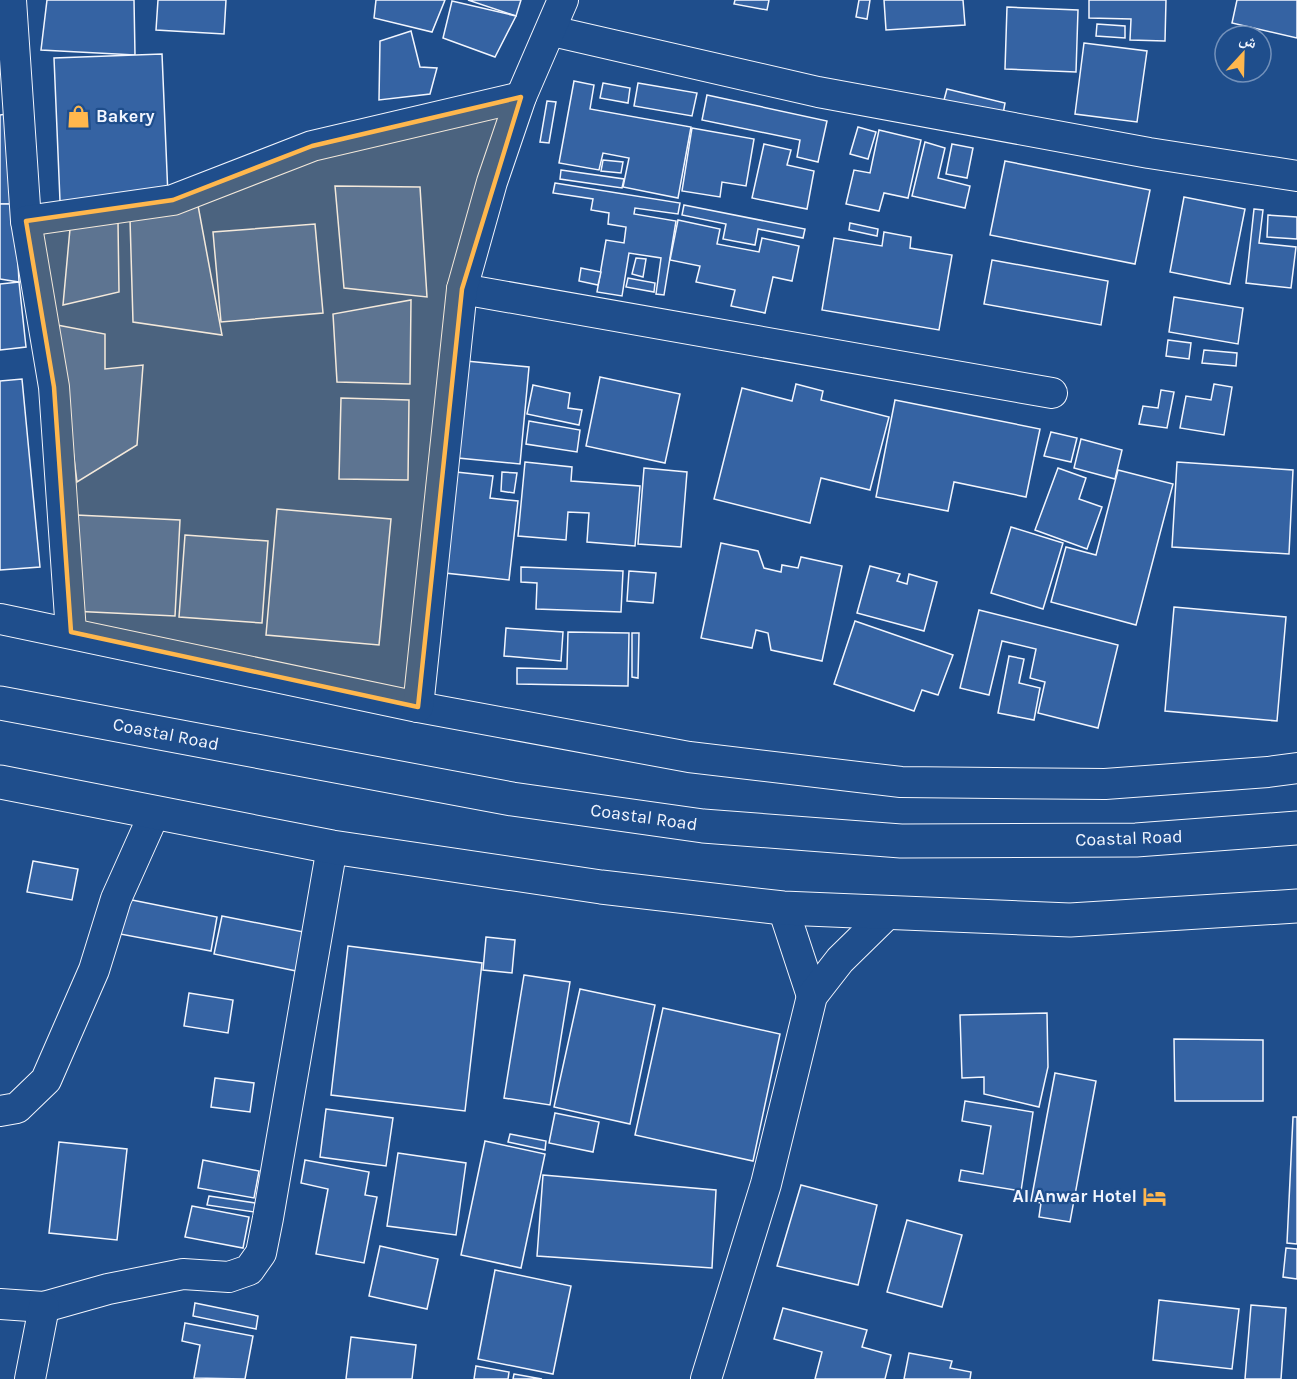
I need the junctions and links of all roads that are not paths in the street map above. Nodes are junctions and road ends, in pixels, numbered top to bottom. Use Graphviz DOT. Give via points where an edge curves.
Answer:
graph roads {
  1 [pos="11,0"];
  2 [pos="563,0"];
  3 [pos="552,31"];
  4 [pos="521,97"];
  5 [pos="1297,176"];
  6 [pos="26,221"];
  7 [pos="462,289"];
  8 [pos="1052,393"];
  9 [pos="0,619"];
  10 [pos="71,632"];
  11 [pos="0,703"];
  12 [pos="418,707"];
  13 [pos="1297,768"];
  14 [pos="0,782"];
  15 [pos="155,812"];
  16 [pos="1297,828"];
  17 [pos="332,847"];
  18 [pos="1297,906"];
  19 [pos="783,908"];
  20 [pos="889,912"];
  21 [pos="812,996"];
  22 [pos="0,1111"];
  23 [pos="0,1304"];
  24 [pos="44,1307"];
  25 [pos="30,1379"];
  26 [pos="706,1379"];
  1 -- 6 [label="street"];
  2 -- 3 [label="street"];
  3 -- 4 [label="street"];
  3 -- 5 [label="street" via="818,92"];
  4 -- 6 [label="street" via="312,146 173,200"];
  4 -- 7 [label="street"];
  6 -- 10 [label="street" via="54,387"];
  7 -- 8 [label="street"];
  7 -- 12 [label="street"];
  9 -- 10 [label="street"];
  10 -- 12 [label="street"];
  11 -- 16 [label="highway, Coastal Road" via="512,798 703,826 901,841 1136,840"];
  12 -- 13 [label="street" via="689,757 901,782 1105,784"];
  14 -- 15 [label="highway"];
  15 -- 17 [label="highway"];
  15 -- 22 [label="street" via="116,899 94,970 46,1080 17,1108"];
  17 -- 19 [label="highway"];
  17 -- 24 [label="street" via="261,1253 249,1270 229,1276 183,1274"];
  18 -- 20 [label="highway" via="1070,920"];
  19 -- 20 [label="highway"];
  19 -- 21 [label="street"];
  20 -- 21 [label="street" via="840,960"];
  21 -- 26 [label="street" via="766,1184"];
  23 -- 24 [label="street"];
  24 -- 25 [label="street"];
}
